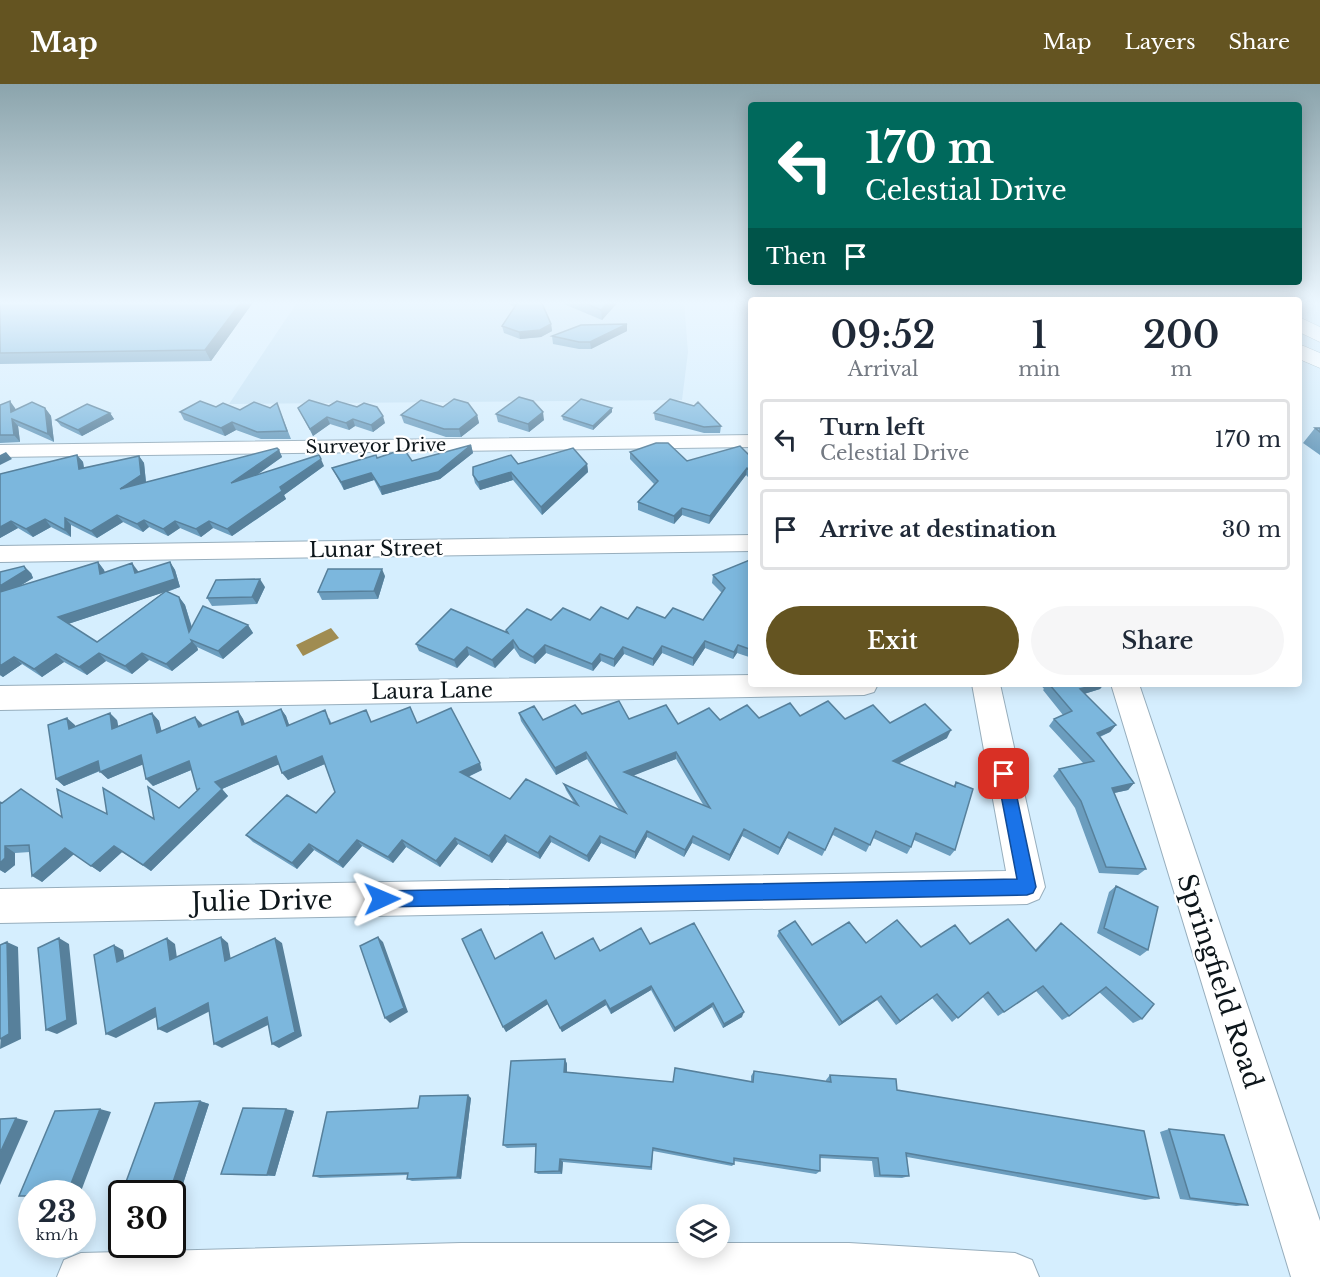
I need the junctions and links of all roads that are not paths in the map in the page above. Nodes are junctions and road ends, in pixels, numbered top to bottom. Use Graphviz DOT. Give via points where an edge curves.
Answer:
graph roads {
  1 [pos="748,441"];
  2 [pos="0,451"];
  3 [pos="748,543"];
  4 [pos="0,554"];
  5 [pos="748,686"];
  6 [pos="987,687"];
  7 [pos="1126,687"];
  8 [pos="0,698"];
  9 [pos="0,906"];
  10 [pos="460,1272"];
  11 [pos="1007,1276"];
  12 [pos="81,1277"];
  13 [pos="1315,1277"];
  1 -- 2 [label="street, Surveyor Drive"];
  3 -- 4 [label="street, Lunar Street"];
  5 -- 8 [label="street, Laura Lane"];
  6 -- 9 [label="street, Julie Drive" via="1027,887"];
  7 -- 13 [label="street, Springfield Road"];
  10 -- 11 [label="street" via="849,1266"];
  10 -- 12 [label="street"];
}
